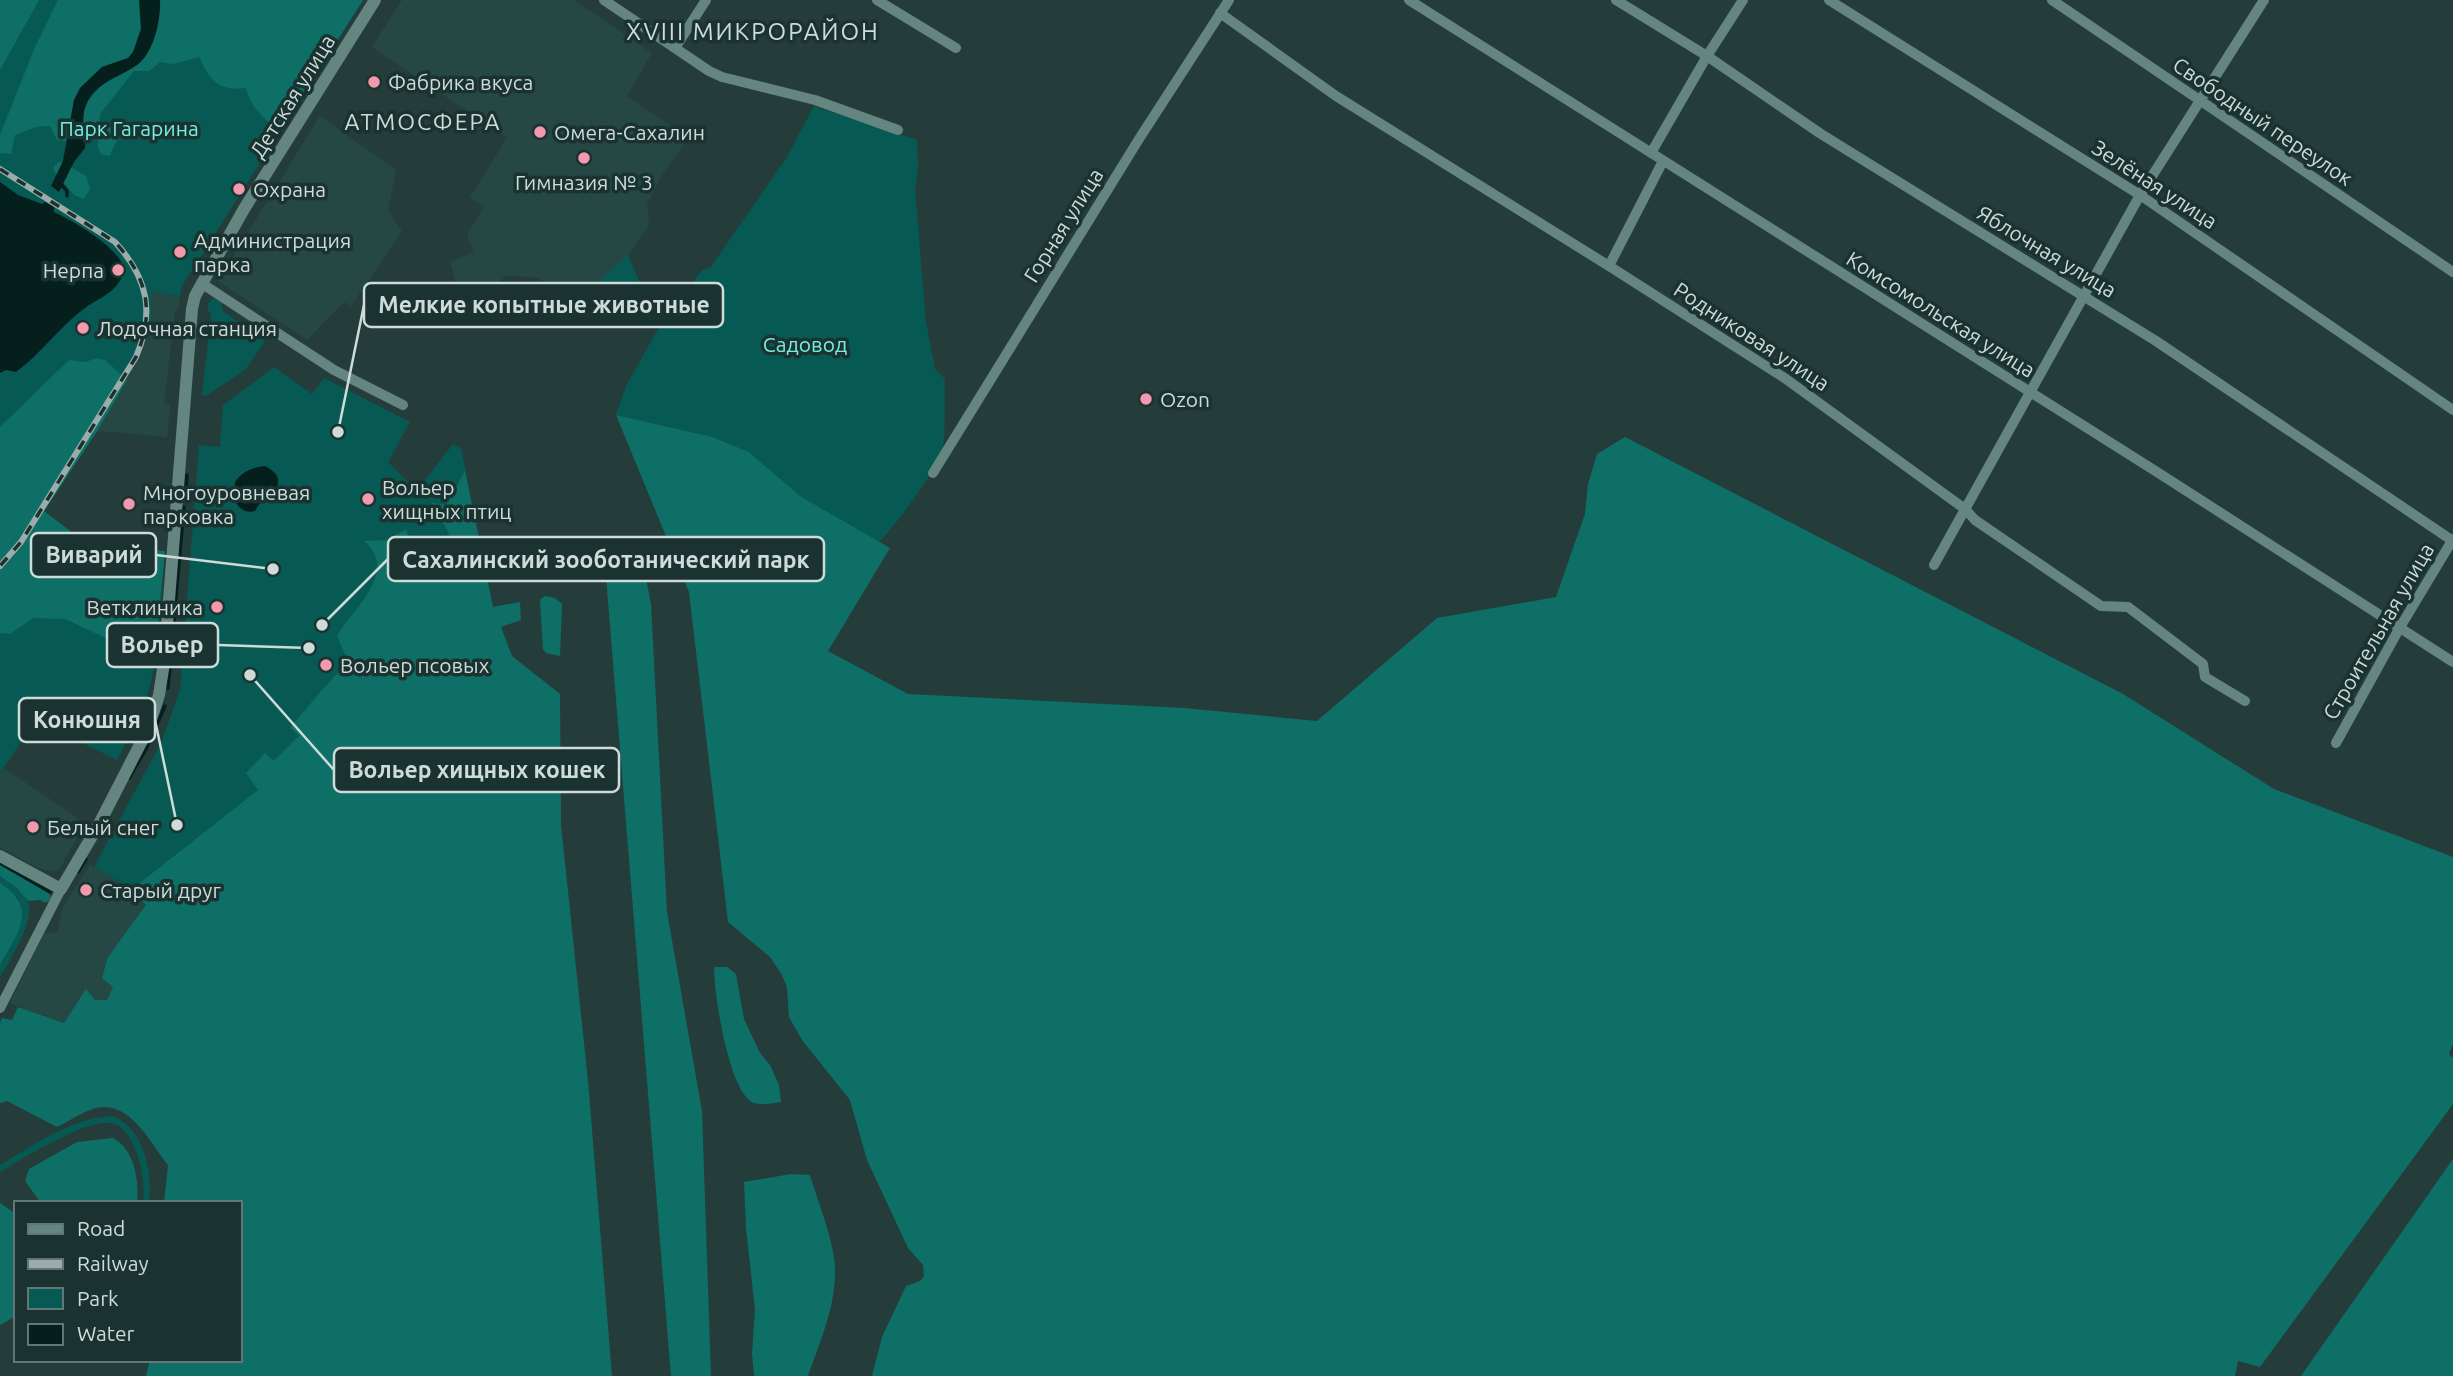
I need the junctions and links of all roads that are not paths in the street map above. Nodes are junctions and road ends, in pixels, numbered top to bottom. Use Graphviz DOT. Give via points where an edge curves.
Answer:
graph roads {
  1 [pos="375,0"];
  2 [pos="604,0"];
  3 [pos="706,0"];
  4 [pos="877,0"];
  5 [pos="1229,0"];
  6 [pos="1409,0"];
  7 [pos="1616,0"];
  8 [pos="1743,0"];
  9 [pos="1829,0"];
  10 [pos="2052,0"];
  11 [pos="2264,0"];
  12 [pos="1220,13"];
  13 [pos="956,47"];
  14 [pos="675,48"];
  15 [pos="1707,56"];
  16 [pos="2200,102"];
  17 [pos="898,130"];
  18 [pos="1651,153"];
  19 [pos="1663,161"];
  20 [pos="2140,195"];
  21 [pos="1609,266"];
  22 [pos="2453,272"];
  23 [pos="201,283"];
  24 [pos="2083,295"];
  25 [pos="2029,393"];
  26 [pos="403,405"];
  27 [pos="2453,410"];
  28 [pos="933,473"];
  29 [pos="1965,509"];
  30 [pos="2453,540"];
  31 [pos="1934,565"];
  32 [pos="2399,629"];
  33 [pos="2453,662"];
  34 [pos="2245,701"];
  35 [pos="2336,743"];
  36 [pos="0,856"];
  37 [pos="61,889"];
  38 [pos="0,1008"];
  1 -- 23 [label="street, Детская улица"];
  2 -- 14 [label="street"];
  3 -- 14 [label="street"];
  4 -- 13 [label="street"];
  5 -- 12 [label="street, Горная улица"];
  6 -- 18 [label="street, Комсомольская улица"];
  7 -- 15 [label="street, Яблочная улица"];
  8 -- 15 [label="street"];
  9 -- 20 [label="street, Зелёная улица"];
  10 -- 16 [label="street, Свободный переулок"];
  11 -- 16 [label="street"];
  12 -- 21 [label="street, Родниковая улица" via="1336,96"];
  12 -- 28 [label="street, Горная улица"];
  14 -- 17 [label="street" via="722,77 815,100"];
  15 -- 18 [label="street"];
  15 -- 24 [label="street, Яблочная улица" via="1821,134"];
  16 -- 20 [label="street"];
  16 -- 22 [label="street, Свободный переулок"];
  18 -- 19 [label="street, Комсомольская улица"];
  19 -- 21 [label="street"];
  19 -- 25 [label="street, Комсомольская улица"];
  20 -- 24 [label="street"];
  20 -- 27 [label="street, Зелёная улица"];
  21 -- 29 [label="street, Родниковая улица" via="1786,379"];
  23 -- 26 [label="street" via="324,364"];
  23 -- 37 [label="street, Детская улица" via="192,309 159,695 148,729"];
  24 -- 25 [label="street"];
  24 -- 30 [label="street, Яблочная улица"];
  25 -- 29 [label="street"];
  25 -- 32 [label="street, Комсомольская улица"];
  29 -- 31 [label="street"];
  29 -- 34 [label="street, Родниковая улица" via="2101,606 2129,607 2203,664 2205,677"];
  30 -- 32 [label="street, Строительная улица"];
  32 -- 33 [label="street, Комсомольская улица"];
  32 -- 35 [label="street, Строительная улица"];
  36 -- 37 [label="street"];
  37 -- 38 [label="street"];
}
